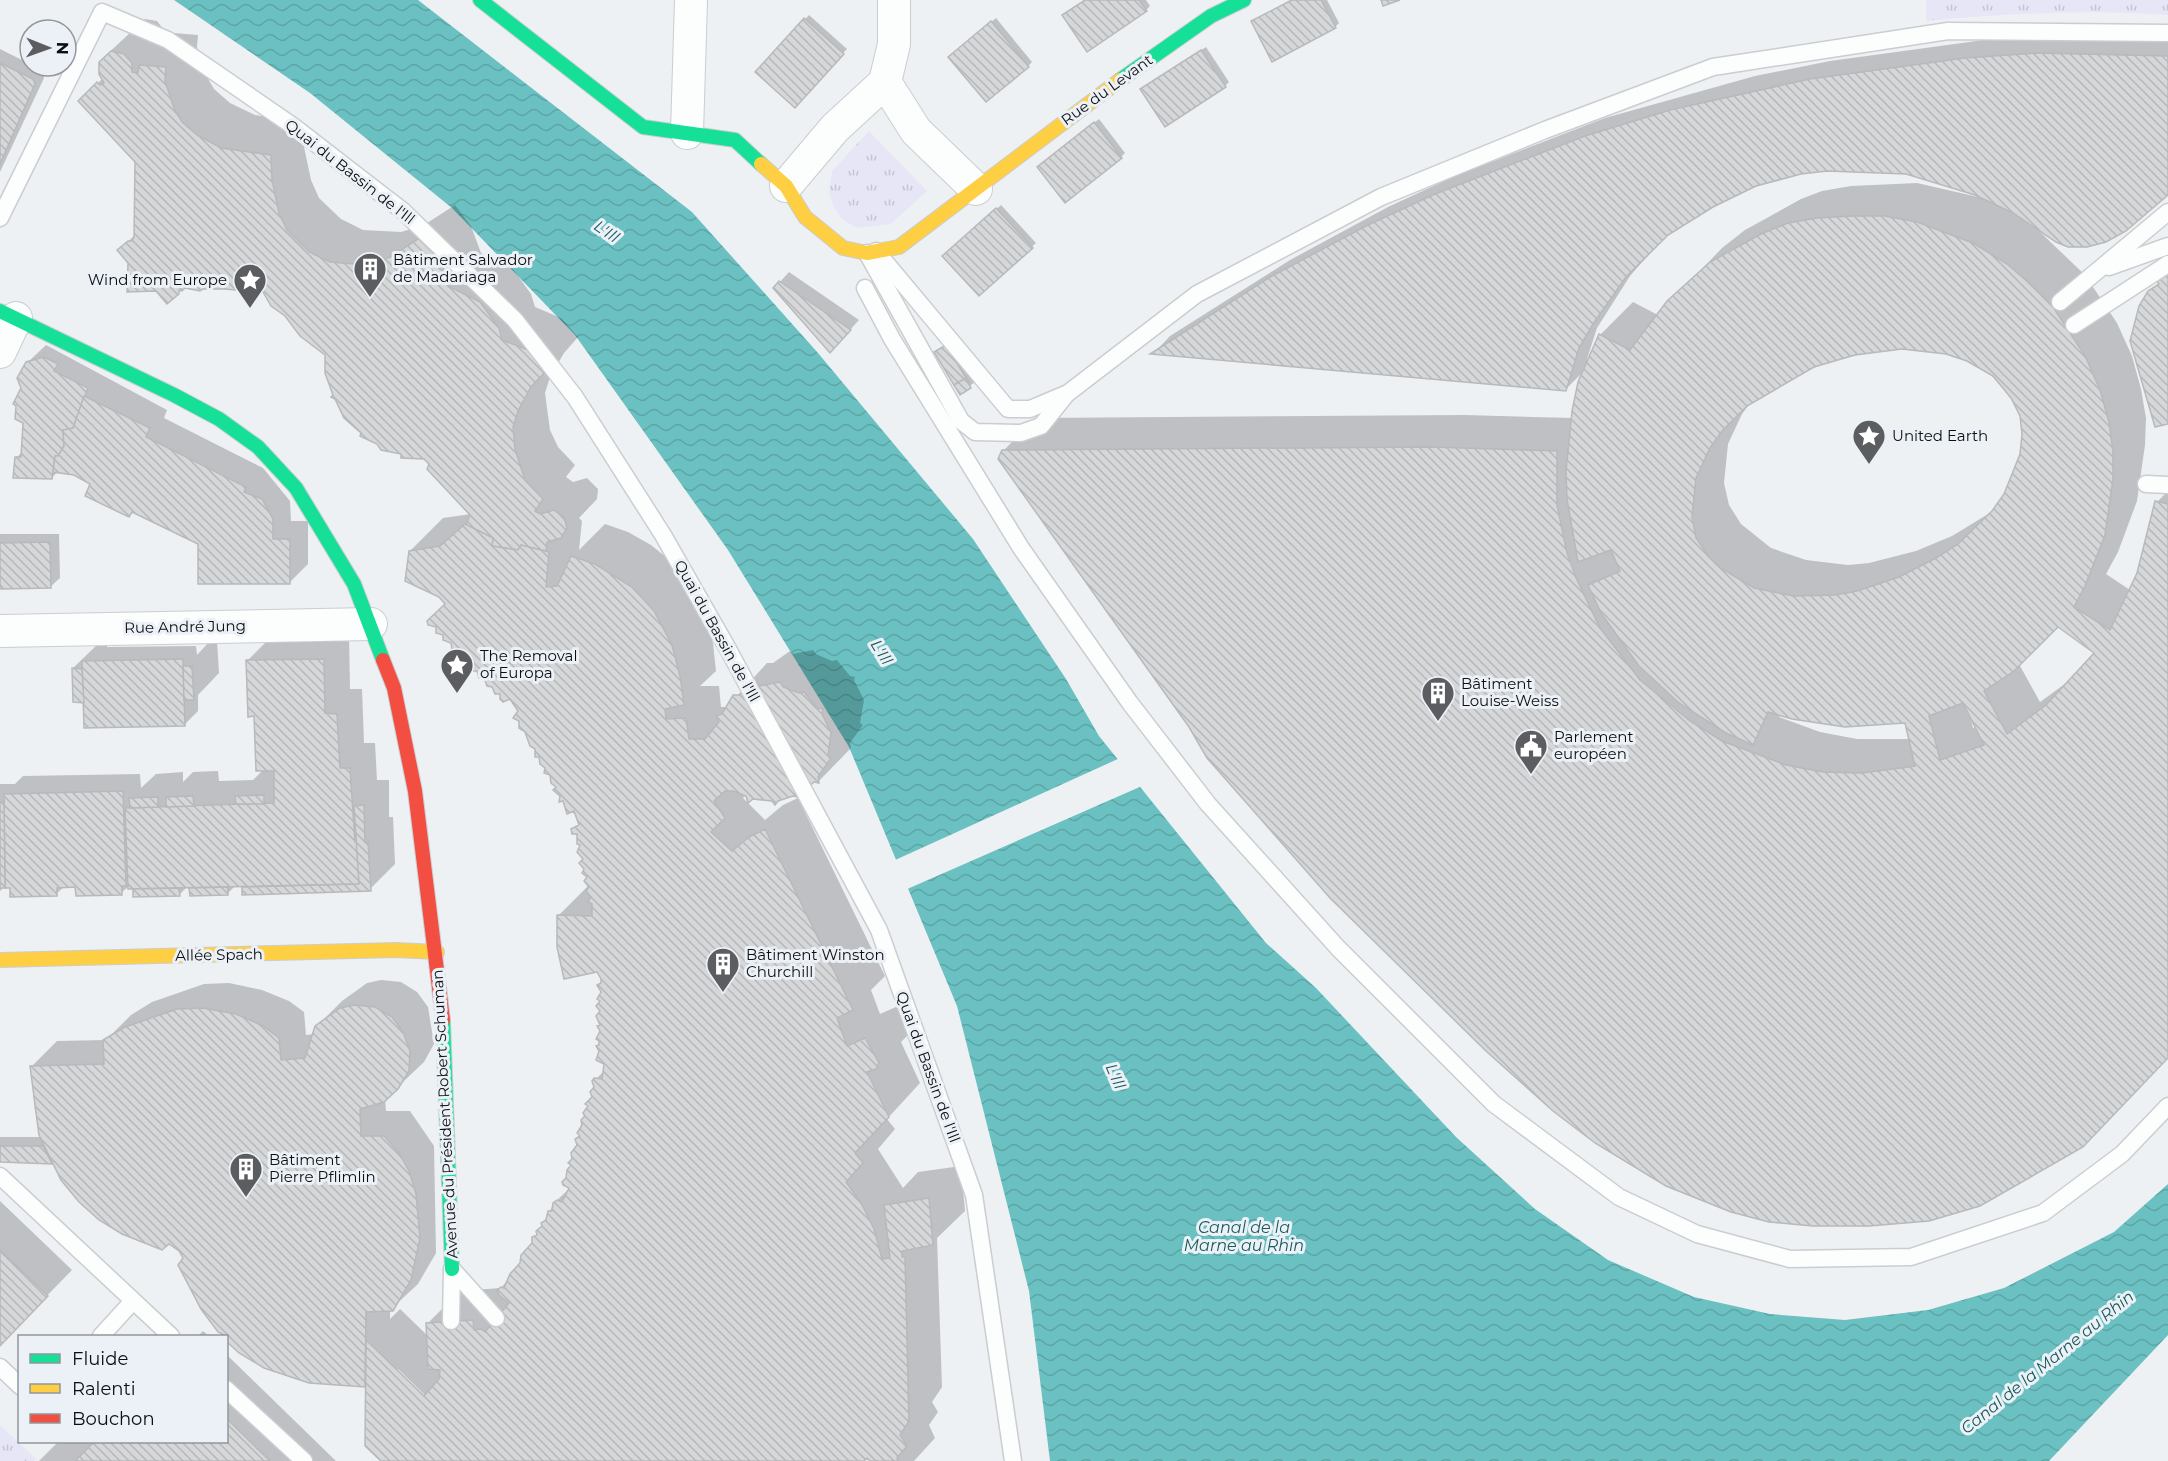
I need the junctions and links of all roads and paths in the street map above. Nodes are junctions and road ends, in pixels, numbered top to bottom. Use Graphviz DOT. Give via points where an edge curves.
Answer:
graph roads {
  1 [pos="480,0"];
  2 [pos="691,0"];
  3 [pos="894,0"];
  4 [pos="1244,0"];
  5 [pos="2168,33"];
  6 [pos="885,82"];
  7 [pos="687,133"];
  8 [pos="786,186"];
  9 [pos="976,189"];
  10 [pos="2168,212"];
  11 [pos="0,218"];
  12 [pos="2168,246"];
  13 [pos="871,252"];
  14 [pos="2168,264"];
  15 [pos="2100,270"];
  16 [pos="866,288"];
  17 [pos="2060,302"];
  18 [pos="8,314"];
  19 [pos="2074,325"];
  20 [pos="0,352"];
  21 [pos="1068,393"];
  22 [pos="2146,484"];
  23 [pos="2168,485"];
  24 [pos="371,624"];
  25 [pos="0,631"];
  26 [pos="437,952"];
  27 [pos="0,960"];
  28 [pos="2168,1106"];
  29 [pos="0,1176"];
  30 [pos="452,1269"];
  31 [pos="133,1301"];
  32 [pos="496,1318"];
  33 [pos="451,1321"];
  34 [pos="102,1335"];
  35 [pos="170,1335"];
  36 [pos="0,1367"];
  37 [pos="18,1384"];
  38 [pos="228,1391"];
  39 [pos="304,1461"];
  40 [pos="1013,1461"];
  1 -- 7 [label="street" via="643,127"];
  2 -- 7 [label="street"];
  3 -- 6 [label="street" via="894,44"];
  4 -- 9 [label="street, Rue du Levant" via="1201,23"];
  5 -- 21 [label="lane" via="1948,31 1713,67 1381,197 1197,294"];
  6 -- 8 [label="street" via="835,128"];
  6 -- 9 [label="street" via="916,131"];
  7 -- 8 [label="street" via="735,140"];
  8 -- 13 [label="street" via="805,217 843,248"];
  9 -- 13 [label="street, Rue du Levant" via="899,247"];
  10 -- 15 [label="lane"];
  11 -- 40 [label="lane, Quai du Bassin de l'Ill" via="102,12 168,40 292,126 403,211 515,320 575,397 657,526 879,930 974,1195"];
  12 -- 15 [label="lane"];
  13 -- 21 [label="lane" via="1008,410 1030,410"];
  13 -- 21 [label="lane" via="961,421 975,432 1021,433 1041,426"];
  14 -- 19 [label="lane"];
  15 -- 17 [label="lane"];
  16 -- 28 [label="lane" via="892,339 1021,548 1130,703 1208,804 1338,948 1494,1104 1619,1197 1697,1234 1790,1260 1911,1257 2043,1213 2122,1154"];
  18 -- 20 [label="street"];
  18 -- 24 [label="street, Avenue du Président Robert Schuman" via="174,395 219,419 258,447 315,515 354,584"];
  22 -- 23 [label="lane"];
  24 -- 25 [label="street, Rue André Jung"];
  24 -- 26 [label="street, Avenue du Président Robert Schuman" via="393,688 416,791"];
  26 -- 27 [label="street, Allée Spach"];
  26 -- 30 [label="street, Avenue du Président Robert Schuman"];
  29 -- 31 [label="lane"];
  30 -- 32 [label="lane"];
  30 -- 33 [label="lane"];
  31 -- 34 [label="lane"];
  31 -- 35 [label="lane"];
  36 -- 37 [label="lane"];
  38 -- 39 [label="lane"];
}
